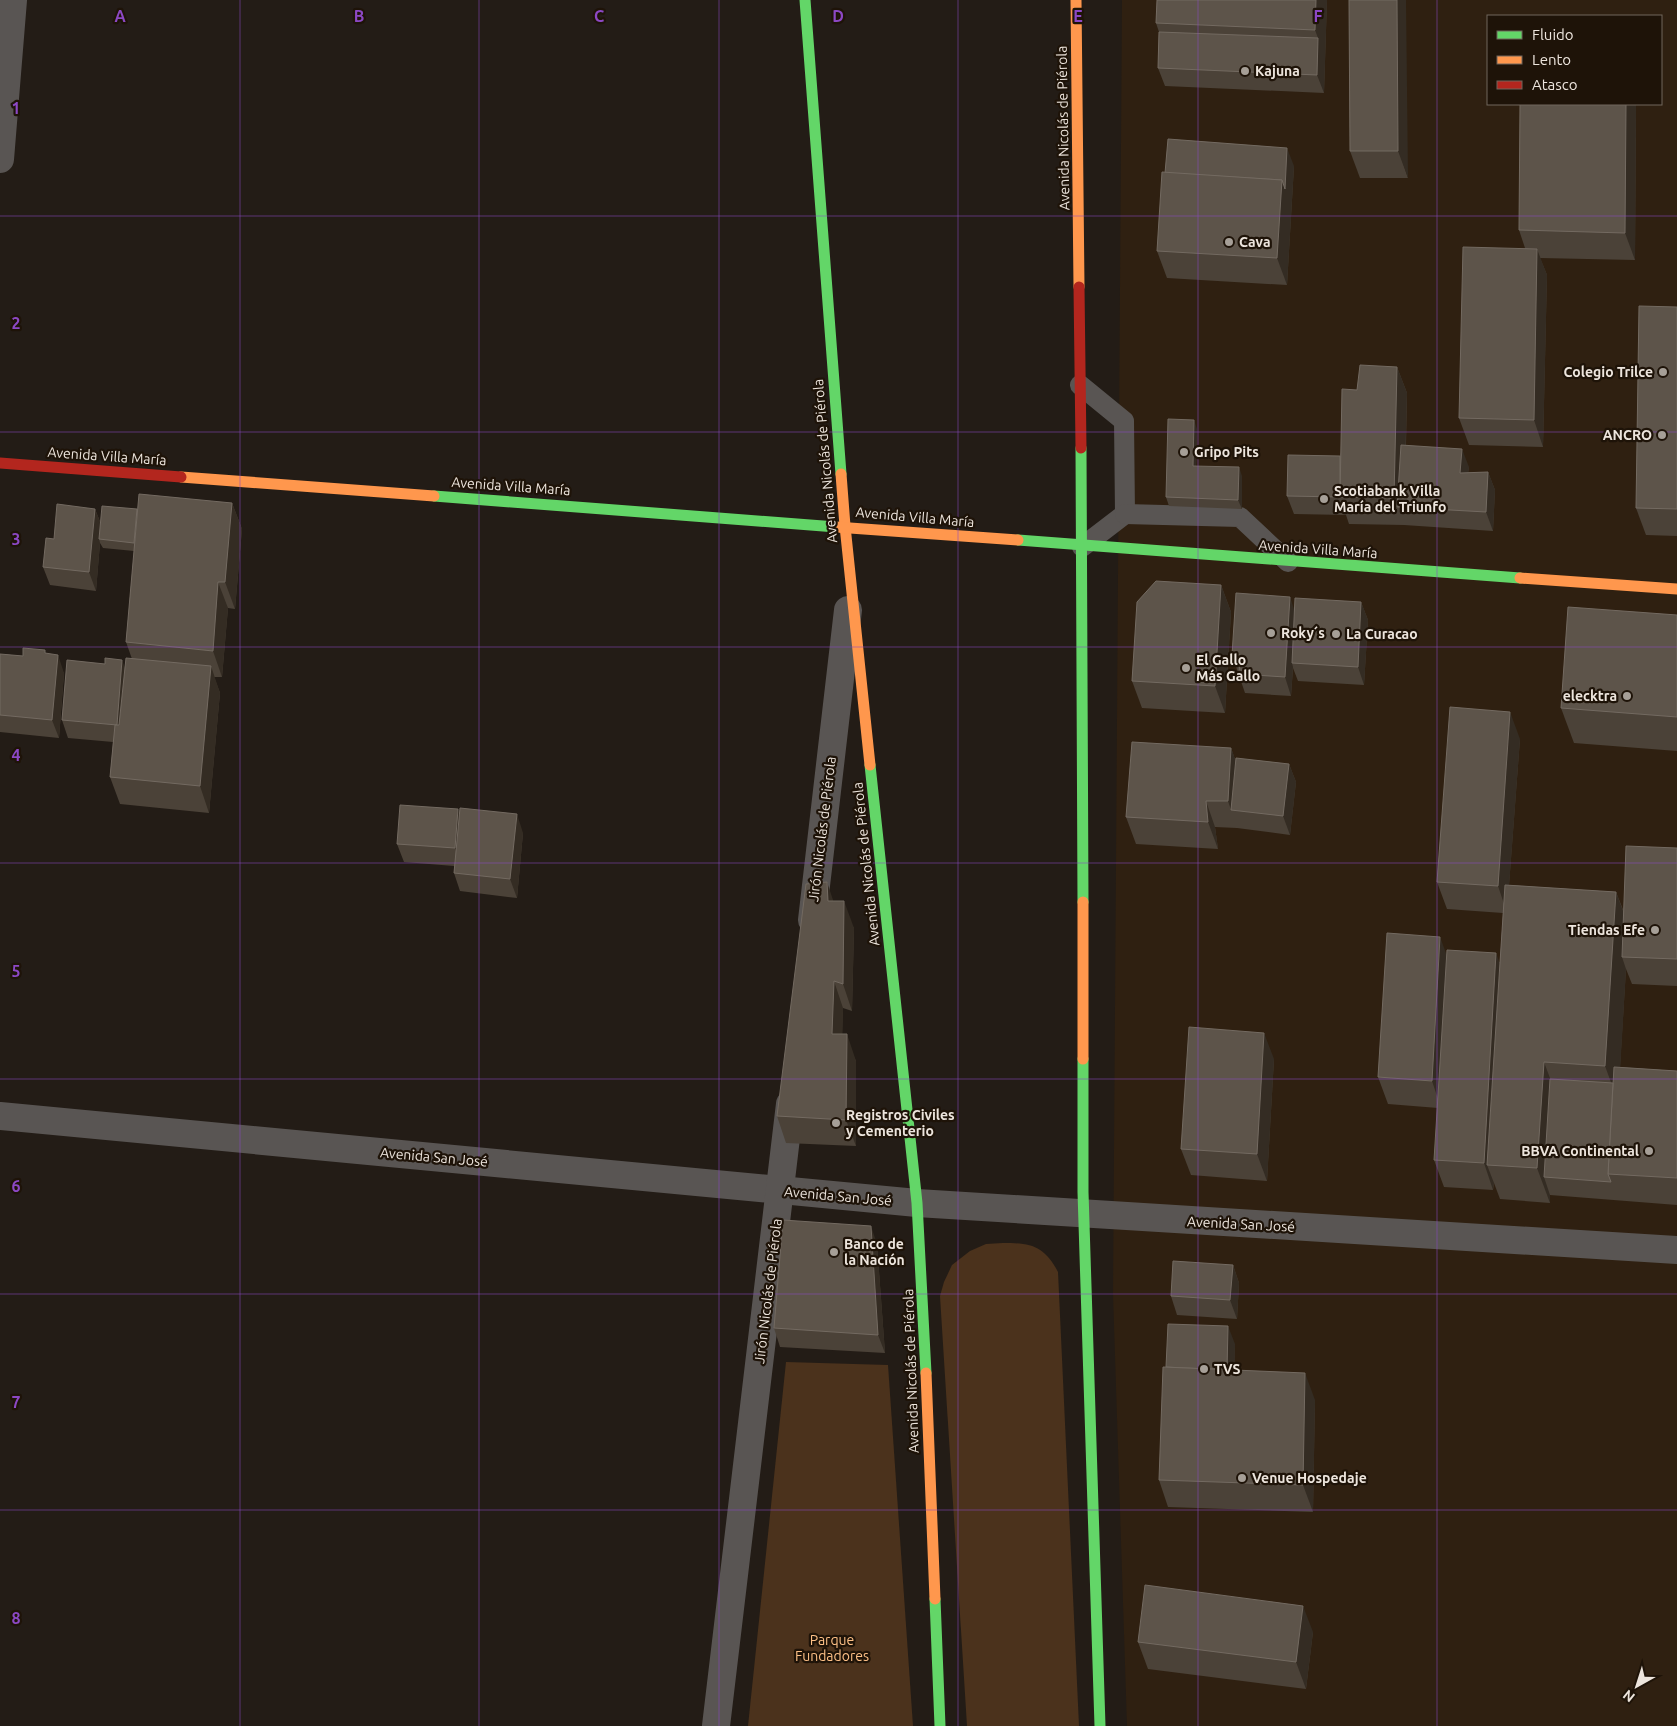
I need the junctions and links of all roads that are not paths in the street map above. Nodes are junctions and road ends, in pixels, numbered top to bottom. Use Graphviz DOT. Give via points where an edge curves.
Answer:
graph roads {
  1 [pos="13,0"];
  2 [pos="805,0"];
  3 [pos="1076,0"];
  4 [pos="0,159"];
  5 [pos="1080,384"];
  6 [pos="0,463"];
  7 [pos="1125,514"];
  8 [pos="845,526"];
  9 [pos="1082,547"];
  10 [pos="1288,562"];
  11 [pos="851,588"];
  12 [pos="1677,590"];
  13 [pos="809,943"];
  14 [pos="792,1082"];
  15 [pos="0,1116"];
  16 [pos="780,1190"];
  17 [pos="917,1203"];
  18 [pos="1084,1214"];
  19 [pos="1677,1250"];
  20 [pos="716,1726"];
  21 [pos="940,1726"];
  22 [pos="1100,1726"];
  1 -- 4 [label="street"];
  2 -- 8 [label="main road, Avenida Nicolás de Piérola"];
  3 -- 5 [label="main road, Avenida Nicolás de Piérola"];
  5 -- 7 [label="lane" via="1124,421"];
  5 -- 9 [label="main road, Avenida Nicolás de Piérola"];
  6 -- 8 [label="main road, Avenida Villa María"];
  7 -- 9 [label="lane"];
  7 -- 10 [label="lane" via="1240,517"];
  8 -- 9 [label="main road, Avenida Villa María"];
  8 -- 11 [label="main road, Avenida Nicolás de Piérola"];
  9 -- 10 [label="main road, Avenida Villa María"];
  9 -- 18 [label="main road, Avenida Nicolás de Piérola"];
  10 -- 12 [label="main road, Avenida Villa María"];
  11 -- 13 [label="street, Jirón Nicolás de Piérola"];
  11 -- 17 [label="main road, Avenida Nicolás de Piérola"];
  14 -- 16 [label="street, Jirón Nicolás de Piérola"];
  15 -- 16 [label="street, Avenida San José"];
  16 -- 17 [label="street, Avenida San José"];
  16 -- 20 [label="street, Jirón Nicolás de Piérola"];
  17 -- 18 [label="street, Avenida San José"];
  17 -- 21 [label="main road, Avenida Nicolás de Piérola"];
  18 -- 19 [label="street, Avenida San José"];
  18 -- 22 [label="main road, Avenida Nicolás de Piérola"];
}
